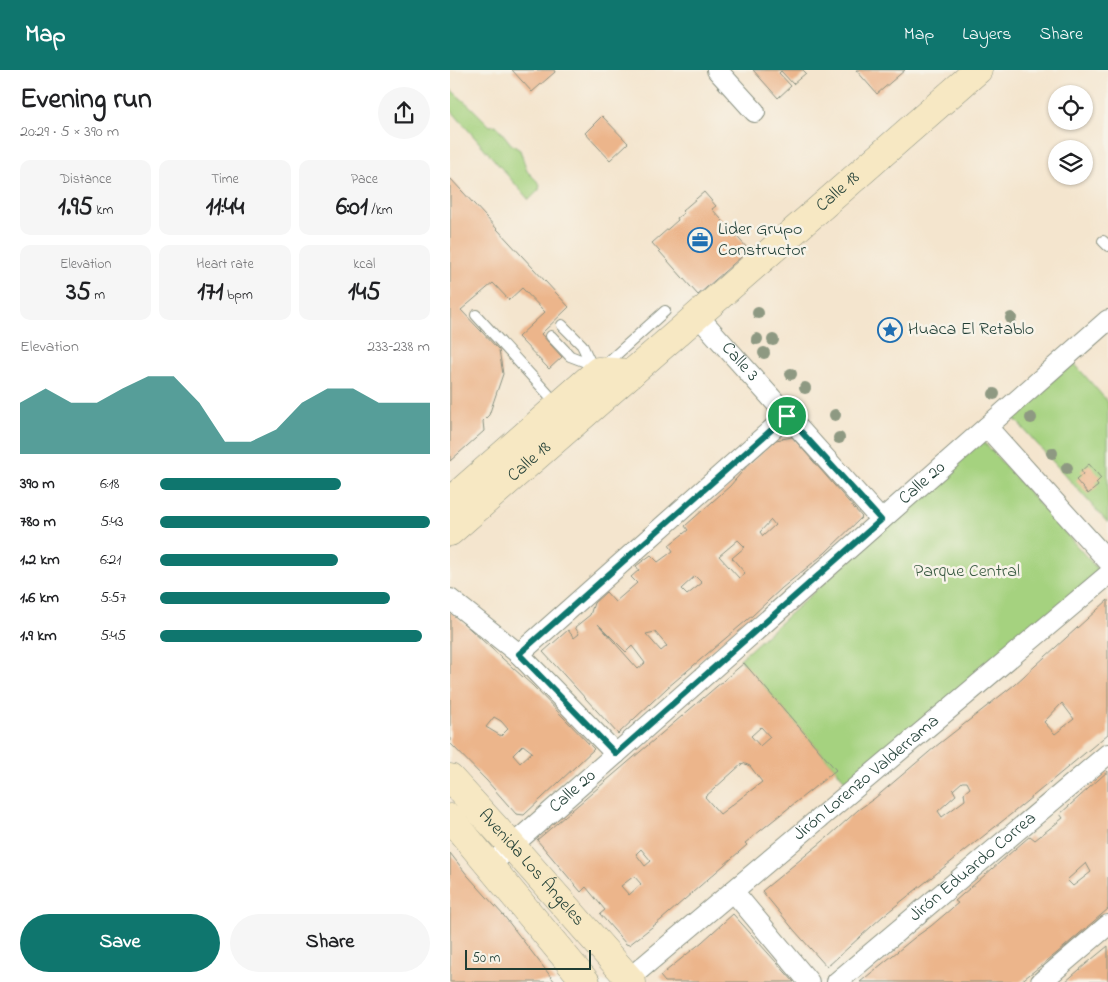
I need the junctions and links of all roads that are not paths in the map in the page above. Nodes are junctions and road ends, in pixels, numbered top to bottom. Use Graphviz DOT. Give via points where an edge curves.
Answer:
graph roads {
  1 [pos="717,70"];
  2 [pos="978,70"];
  3 [pos="755,112"];
  4 [pos="666,311"];
  5 [pos="476,315"];
  6 [pos="698,316"];
  7 [pos="1108,320"];
  8 [pos="562,325"];
  9 [pos="551,336"];
  10 [pos="594,368"];
  11 [pos="632,374"];
  12 [pos="567,415"];
  13 [pos="787,416"];
  14 [pos="987,426"];
  15 [pos="450,501"];
  16 [pos="881,520"];
  17 [pos="450,532"];
  18 [pos="1108,561"];
  19 [pos="1108,575"];
  20 [pos="450,599"];
  21 [pos="519,654"];
  22 [pos="616,754"];
  23 [pos="1108,754"];
  24 [pos="450,778"];
  25 [pos="450,818"];
  26 [pos="512,846"];
  27 [pos="489,866"];
  28 [pos="733,891"];
  29 [pos="1108,924"];
  30 [pos="629,981"];
  31 [pos="586,982"];
  32 [pos="809,982"];
  33 [pos="837,982"];
  34 [pos="1041,982"];
  1 -- 3 [label="street"];
  2 -- 6 [label="street, Calle 18"];
  4 -- 10 [label="lane"];
  5 -- 12 [label="lane"];
  6 -- 11 [label="street, Calle 18"];
  6 -- 13 [label="street, Calle 3"];
  7 -- 14 [label="street, Calle 20"];
  8 -- 10 [label="lane" via="582,345"];
  9 -- 10 [label="lane" via="570,356"];
  10 -- 11 [label="street"];
  10 -- 12 [label="street, Calle 18"];
  11 -- 12 [label="street, Calle 18"];
  12 -- 15 [label="street, Calle 18"];
  12 -- 17 [label="street, Calle 18"];
  13 -- 16 [label="street, Calle 3"];
  13 -- 21 [label="street"];
  14 -- 16 [label="street, Calle 20"];
  14 -- 18 [label="street"];
  16 -- 22 [label="street, Calle 20"];
  19 -- 28 [label="street, Jirón Lorenzo Valderrama"];
  20 -- 21 [label="street"];
  21 -- 22 [label="street"];
  22 -- 26 [label="street, Calle 20"];
  23 -- 33 [label="street, Jirón Eduardo Correa"];
  24 -- 26 [label="street, Avenida Los Ángeles"];
  25 -- 27 [label="street, Avenida Los Ángeles"];
  26 -- 27 [label="street, Calle 20"];
  26 -- 30 [label="street, Avenida Los Ángeles"];
  27 -- 31 [label="street, Avenida Los Ángeles"];
  28 -- 30 [label="street, Jirón Lorenzo Valderrama"];
  28 -- 32 [label="street"];
  29 -- 34 [label="street"];
}
